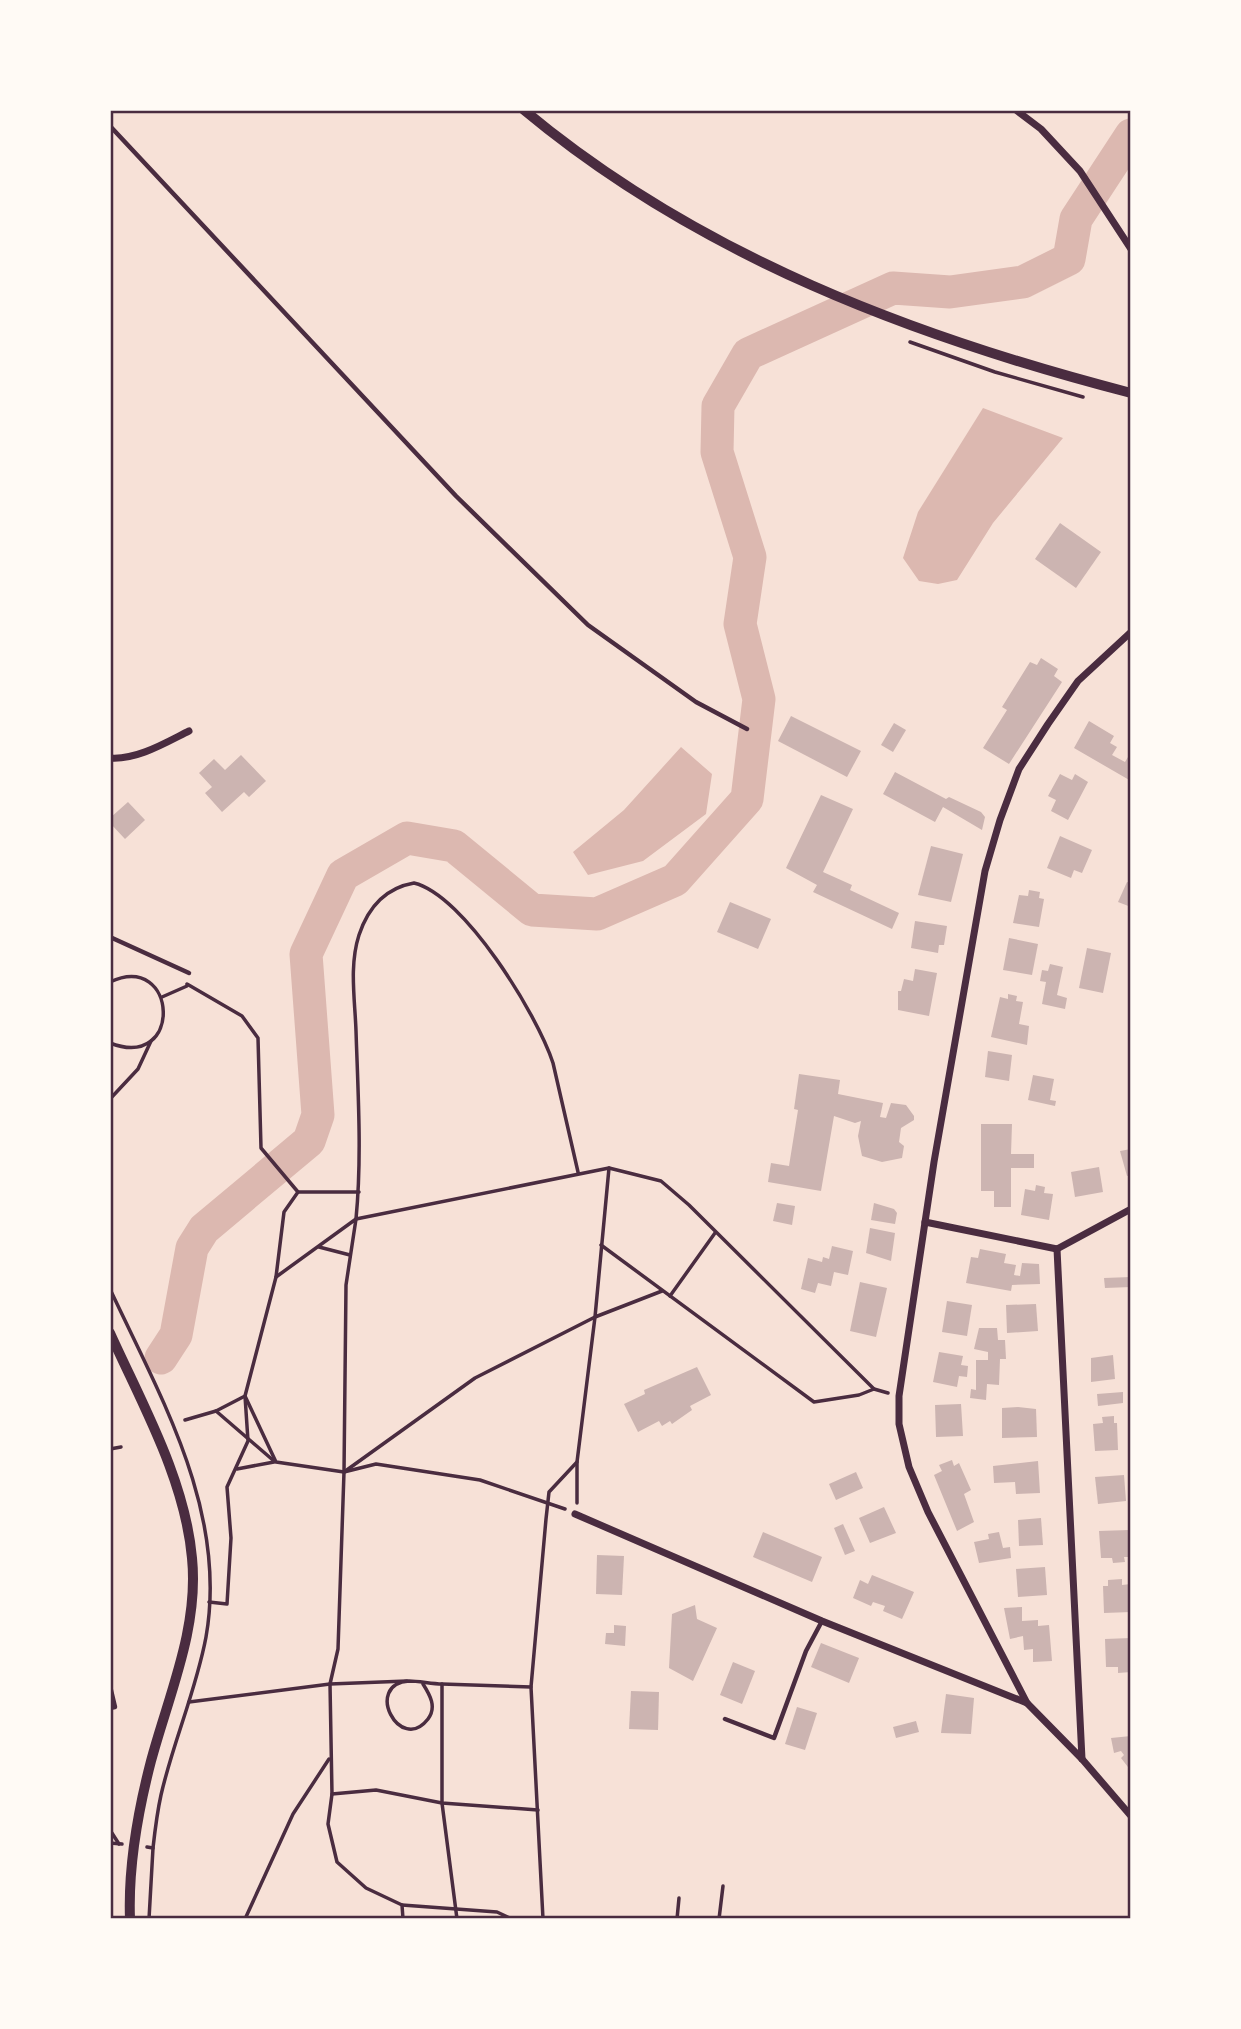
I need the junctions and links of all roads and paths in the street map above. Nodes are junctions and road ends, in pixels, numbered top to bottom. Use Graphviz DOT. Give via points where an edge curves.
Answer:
graph roads {
  1 [pos="524,110"];
  2 [pos="1016,110"];
  3 [pos="110,125"];
  4 [pos="1131,249"];
  5 [pos="1131,393"];
  6 [pos="1131,632"];
  7 [pos="747,729"];
  8 [pos="188,731"];
  9 [pos="110,758"];
  10 [pos="110,937"];
  11 [pos="189,973"];
  12 [pos="110,982"];
  13 [pos="187,986"];
  14 [pos="162,997"];
  15 [pos="151,1041"];
  16 [pos="110,1043"];
  17 [pos="110,1099"];
  18 [pos="609,1168"];
  19 [pos="578,1172"];
  20 [pos="299,1192"];
  21 [pos="359,1192"];
  22 [pos="1131,1209"];
  23 [pos="356,1219"];
  24 [pos="925,1222"];
  25 [pos="715,1233"];
  26 [pos="601,1245"];
  27 [pos="317,1247"];
  28 [pos="1057,1249"];
  29 [pos="351,1255"];
  30 [pos="276,1277"];
  31 [pos="110,1289"];
  32 [pos="663,1291"];
  33 [pos="670,1296"];
  34 [pos="595,1317"];
  35 [pos="110,1333"];
  36 [pos="874,1389"];
  37 [pos="245,1396"];
  38 [pos="899,1396"];
  39 [pos="216,1411"];
  40 [pos="186,1419"];
  41 [pos="248,1441"];
  42 [pos="121,1447"];
  43 [pos="110,1449"];
  44 [pos="276,1462"];
  45 [pos="577,1462"];
  46 [pos="235,1469"];
  47 [pos="344,1472"];
  48 [pos="549,1503"];
  49 [pos="575,1514"];
  50 [pos="209,1602"];
  51 [pos="822,1621"];
  52 [pos="409,1681"];
  53 [pos="330,1684"];
  54 [pos="424,1684"];
  55 [pos="442,1684"];
  56 [pos="110,1686"];
  57 [pos="531,1687"];
  58 [pos="188,1702"];
  59 [pos="1027,1703"];
  60 [pos="110,1709"];
  61 [pos="725,1719"];
  62 [pos="330,1757"];
  63 [pos="1082,1759"];
  64 [pos="332,1794"];
  65 [pos="442,1803"];
  66 [pos="539,1810"];
  67 [pos="1131,1816"];
  68 [pos="110,1830"];
  69 [pos="121,1830"];
  70 [pos="110,1843"];
  71 [pos="119,1844"];
  72 [pos="134,1845"];
  73 [pos="153,1848"];
  74 [pos="118,1854"];
  75 [pos="723,1886"];
  76 [pos="679,1898"];
  77 [pos="402,1905"];
  78 [pos="456,1908"];
  79 [pos="130,1919"];
  80 [pos="149,1919"];
  81 [pos="245,1919"];
  82 [pos="403,1919"];
  83 [pos="457,1919"];
  84 [pos="512,1919"];
  85 [pos="543,1919"];
  86 [pos="677,1919"];
  87 [pos="719,1919"];
  1 -- 5 [label="street" via="607,172 683,219 834,296 994,356"];
  2 -- 4 [label="street" via="1080,171"];
  3 -- 7 [label="lane" via="456,496 588,625 696,702"];
  6 -- 24 [label="street" via="1078,681 1048,724 1019,769 1000,820 985,871"];
  8 -- 9 [label="street" via="149,750"];
  10 -- 11 [label="lane"];
  11 -- 13 [label="path"];
  12 -- 14 [label="path" via="125,976 140,978"];
  13 -- 14 [label="path"];
  13 -- 20 [label="path" via="242,1016 258,1038 261,1148"];
  14 -- 15 [label="path" via="164,1021"];
  15 -- 16 [label="path" via="123,1048"];
  15 -- 17 [label="path" via="138,1069"];
  18 -- 19 [label="path"];
  18 -- 25 [label="path" via="661,1181"];
  18 -- 26 [label="path"];
  19 -- 21 [label="path" via="553,1063 529,1009 449,901 414,883 388,892 372,908 356,948"];
  19 -- 23 [label="path"];
  20 -- 21 [label="path"];
  20 -- 30 [label="path" via="284,1212"];
  21 -- 23 [label="path"];
  22 -- 28 [label="street"];
  23 -- 27 [label="path"];
  23 -- 29 [label="path"];
  24 -- 28 [label="street"];
  24 -- 38 [label="street"];
  25 -- 33 [label="path"];
  25 -- 36 [label="path"];
  26 -- 32 [label="path"];
  26 -- 34 [label="path"];
  27 -- 29 [label="path"];
  27 -- 30 [label="path"];
  28 -- 63 [label="street"];
  29 -- 47 [label="path" via="344,1340"];
  30 -- 37 [label="path"];
  31 -- 50 [label="path" via="191,1470 206,1520"];
  32 -- 33 [label="path"];
  32 -- 34 [label="path"];
  33 -- 36 [label="path" via="814,1402"];
  34 -- 45 [label="path"];
  34 -- 47 [label="path" via="475,1378"];
  35 -- 72 [label="street" via="174,1478 193,1560 185,1647 151,1761"];
  36 -- 38 [label="path"];
  37 -- 39 [label="path"];
  37 -- 41 [label="path"];
  37 -- 44 [label="path"];
  38 -- 59 [label="street" via="899,1424 909,1467"];
  39 -- 40 [label="path"];
  39 -- 41 [label="path"];
  41 -- 44 [label="path"];
  41 -- 46 [label="path"];
  42 -- 43 [label="path"];
  44 -- 46 [label="path"];
  44 -- 47 [label="path"];
  45 -- 48 [label="path" via="549,1492"];
  45 -- 49 [label="path"];
  46 -- 50 [label="path" via="227,1487 231,1538 226,1604"];
  47 -- 48 [label="path" via="376,1464 480,1480"];
  47 -- 53 [label="path" via="338,1648"];
  48 -- 49 [label="path"];
  48 -- 57 [label="path"];
  49 -- 51 [label="street"];
  50 -- 58 [label="path" via="206,1636"];
  51 -- 59 [label="street"];
  51 -- 61 [label="lane" via="774,1738"];
  52 -- 53 [label="path"];
  52 -- 54 [label="path"];
  52 -- 54 [label="path" via="396,1686 386,1705 390,1718 407,1728 415,1728 430,1716 431,1695"];
  53 -- 58 [label="path"];
  53 -- 62 [label="path"];
  54 -- 55 [label="path"];
  55 -- 57 [label="path"];
  55 -- 65 [label="path"];
  56 -- 60 [label="lane" via="115,1707"];
  57 -- 66 [label="path"];
  58 -- 73 [label="path" via="161,1795"];
  59 -- 63 [label="street"];
  62 -- 64 [label="path"];
  62 -- 81 [label="path" via="293,1814"];
  63 -- 67 [label="street"];
  64 -- 65 [label="path" via="376,1790"];
  64 -- 77 [label="path" via="328,1824 337,1862 366,1888"];
  65 -- 66 [label="path"];
  65 -- 78 [label="path"];
  66 -- 85 [label="path"];
  68 -- 71 [label="path"];
  69 -- 71 [label="path"];
  70 -- 71 [label="path"];
  71 -- 74 [label="path"];
  72 -- 73 [label="path"];
  72 -- 79 [label="street"];
  73 -- 80 [label="path"];
  75 -- 87 [label="path"];
  76 -- 86 [label="path"];
  77 -- 78 [label="path"];
  77 -- 82 [label="path"];
  78 -- 83 [label="path"];
  78 -- 84 [label="path" via="497,1912"];
}
